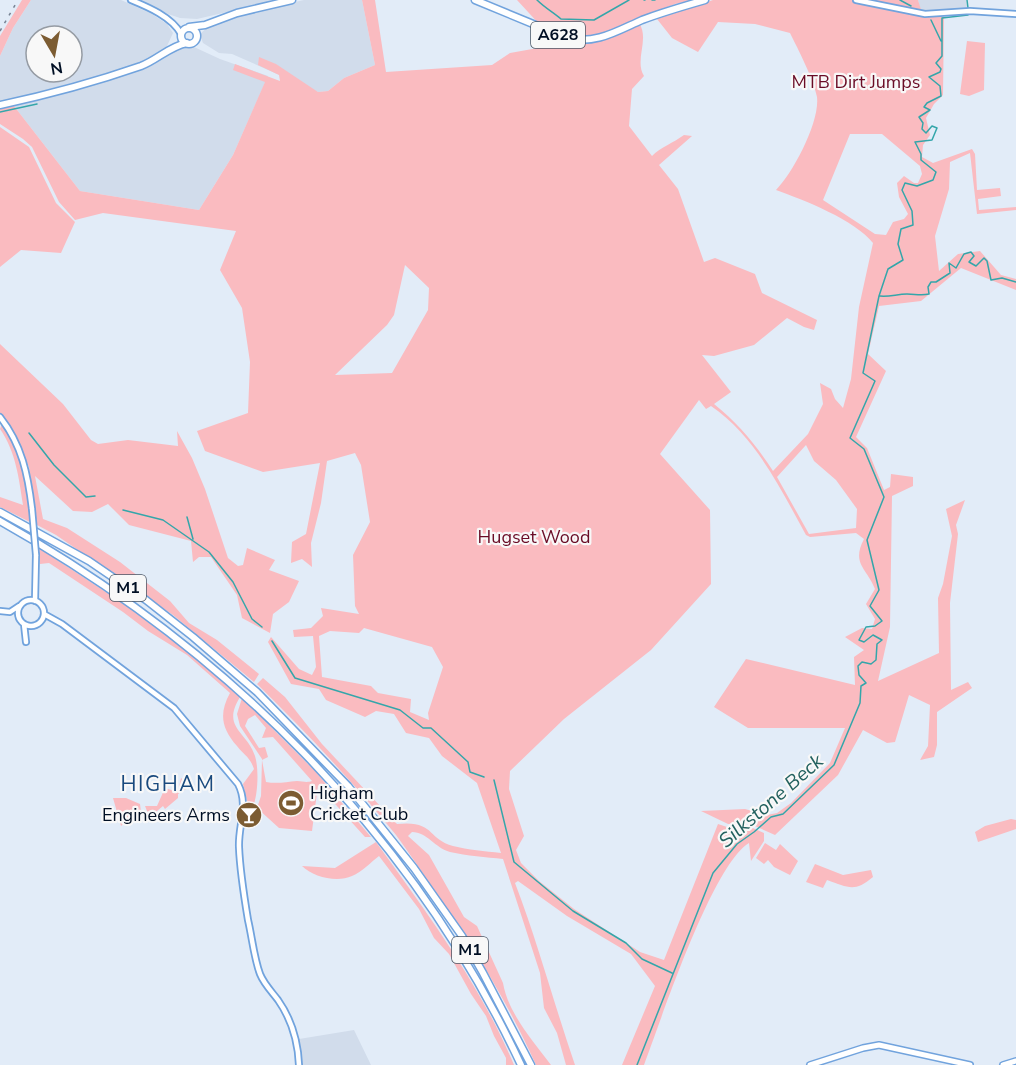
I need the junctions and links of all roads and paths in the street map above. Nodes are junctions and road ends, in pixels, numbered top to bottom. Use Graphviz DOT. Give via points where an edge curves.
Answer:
graph roads {
  1 [pos="132,0"];
  2 [pos="292,0"];
  3 [pos="475,0"];
  4 [pos="705,0"];
  5 [pos="856,0"];
  6 [pos="1016,14"];
  7 [pos="205,25"];
  8 [pos="176,27"];
  9 [pos="188,28"];
  10 [pos="181,35"];
  11 [pos="197,36"];
  12 [pos="187,43"];
  13 [pos="176,45"];
  14 [pos="0,105"];
  15 [pos="0,417"];
  16 [pos="0,512"];
  17 [pos="0,521"];
  18 [pos="37,580"];
  19 [pos="25,601"];
  20 [pos="35,601"];
  21 [pos="19,606"];
  22 [pos="0,612"];
  23 [pos="44,614"];
  24 [pos="19,619"];
  25 [pos="41,621"];
  26 [pos="60,622"];
  27 [pos="24,624"];
  28 [pos="33,626"];
  29 [pos="1016,1061"];
  30 [pos="299,1065"];
  31 [pos="521,1065"];
  32 [pos="531,1065"];
  33 [pos="810,1065"];
  34 [pos="970,1065"];
  35 [pos="1003,1065"];
  1 -- 8 [label="street"];
  2 -- 7 [label="highway"];
  3 -- 4 [label="highway, A628" via="576,40 606,37"];
  5 -- 6 [label="street" via="925,14"];
  7 -- 9 [label="highway"];
  7 -- 11 [label="highway"];
  8 -- 9 [label="street"];
  8 -- 10 [label="street"];
  9 -- 10 [label="highway"];
  9 -- 11 [label="highway" via="195,30"];
  10 -- 12 [label="highway"];
  10 -- 13 [label="highway"];
  11 -- 12 [label="highway"];
  12 -- 13 [label="highway"];
  13 -- 14 [label="highway" via="157,59 130,70"];
  15 -- 18 [label="street, bridge" via="16,442 28,477"];
  16 -- 32 [label="highway, M1" via="89,561 193,637 257,692 348,786 462,936"];
  17 -- 31 [label="highway, M1" via="138,608 251,700 297,746 379,839 425,901 461,955"];
  18 -- 19 [label="street"];
  18 -- 20 [label="street"];
  19 -- 20 [label="street"];
  19 -- 21 [label="street"];
  20 -- 23 [label="street"];
  21 -- 22 [label="street" via="10,612"];
  21 -- 24 [label="street"];
  22 -- 24 [label="street"];
  23 -- 25 [label="street"];
  23 -- 26 [label="street"];
  24 -- 27 [label="street"];
  25 -- 26 [label="street"];
  25 -- 28 [label="street"];
  26 -- 30 [label="street" via="174,708 242,793 240,861 257,962 262,978 291,1024"];
  27 -- 28 [label="street"];
  27 -- 28 [label="street" via="26,642"];
  29 -- 35 [label="main road"];
  33 -- 34 [label="main road" via="879,1046"];
}
